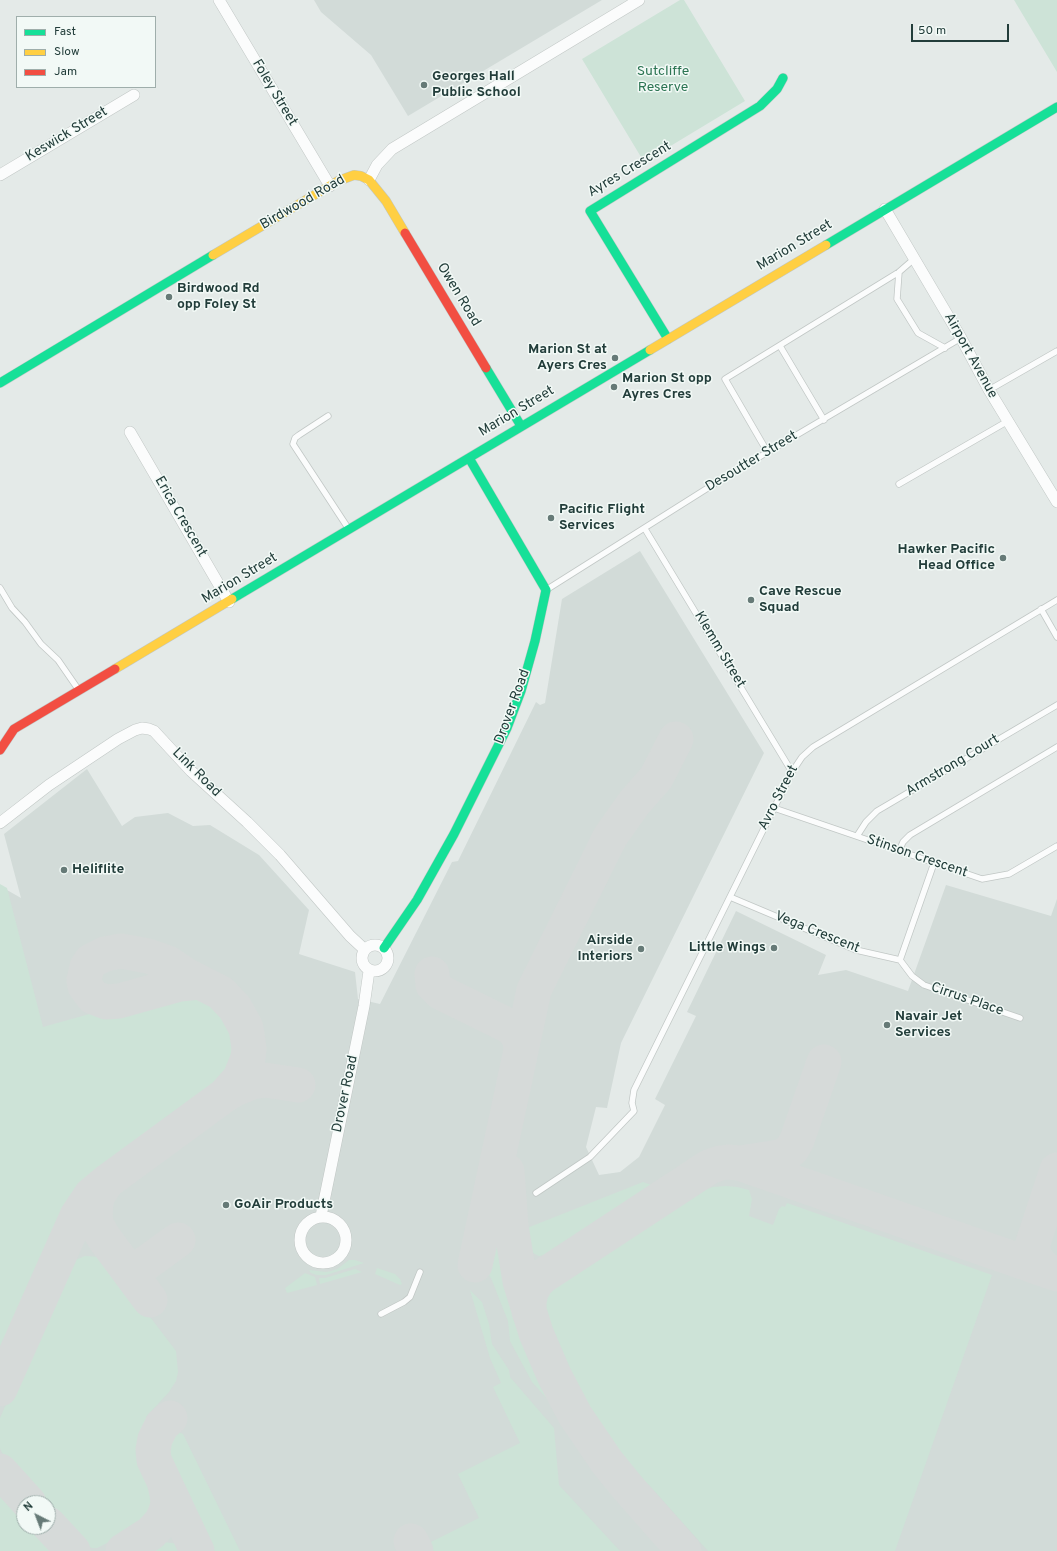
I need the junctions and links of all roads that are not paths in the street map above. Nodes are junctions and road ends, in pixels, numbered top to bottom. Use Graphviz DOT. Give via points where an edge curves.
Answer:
graph roads {
  1 [pos="219,0"];
  2 [pos="639,0"];
  3 [pos="783,78"];
  4 [pos="134,95"];
  5 [pos="1057,107"];
  6 [pos="0,175"];
  7 [pos="369,180"];
  8 [pos="330,186"];
  9 [pos="885,209"];
  10 [pos="914,259"];
  11 [pos="899,272"];
  12 [pos="668,338"];
  13 [pos="962,338"];
  14 [pos="780,346"];
  15 [pos="945,348"];
  16 [pos="1057,351"];
  17 [pos="0,383"];
  18 [pos="989,390"];
  19 [pos="328,416"];
  20 [pos="824,420"];
  21 [pos="1008,420"];
  22 [pos="521,426"];
  23 [pos="130,432"];
  24 [pos="768,452"];
  25 [pos="469,458"];
  26 [pos="899,484"];
  27 [pos="1057,502"];
  28 [pos="645,528"];
  29 [pos="350,530"];
  30 [pos="0,588"];
  31 [pos="546,590"];
  32 [pos="1057,600"];
  33 [pos="229,602"];
  34 [pos="1041,610"];
  35 [pos="1057,637"];
  36 [pos="80,690"];
  37 [pos="1057,705"];
  38 [pos="1057,747"];
  39 [pos="0,750"];
  40 [pos="792,772"];
  41 [pos="774,808"];
  42 [pos="0,823"];
  43 [pos="857,836"];
  44 [pos="1057,846"];
  45 [pos="900,851"];
  46 [pos="934,863"];
  47 [pos="730,897"];
  48 [pos="384,948"];
  49 [pos="364,949"];
  50 [pos="900,960"];
  51 [pos="369,971"];
  52 [pos="1020,1018"];
  53 [pos="536,1193"];
  54 [pos="322,1216"];
  55 [pos="420,1272"];
  56 [pos="380,1314"];
  1 -- 8 [label="street, Foley Street"];
  2 -- 7 [label="street" via="392,149 377,165"];
  3 -- 12 [label="street, Ayres Crescent" via="777,89 760,106 590,211"];
  4 -- 6 [label="street, Keswick Street"];
  5 -- 9 [label="street, Marion Street"];
  7 -- 8 [label="street, Birdwood Road" via="354,175"];
  7 -- 22 [label="street, Owen Road" via="386,201"];
  8 -- 17 [label="street, Birdwood Road"];
  9 -- 10 [label="street, Airport Avenue"];
  9 -- 12 [label="street, Marion Street"];
  10 -- 11 [label="lane"];
  10 -- 13 [label="street, Airport Avenue"];
  11 -- 14 [label="lane"];
  11 -- 15 [label="lane" via="897,299 918,333"];
  12 -- 22 [label="street, Marion Street"];
  13 -- 15 [label="lane, Desoutter Street"];
  13 -- 18 [label="street, Airport Avenue"];
  14 -- 20 [label="lane"];
  14 -- 24 [label="lane" via="725,379"];
  15 -- 20 [label="lane, Desoutter Street"];
  16 -- 18 [label="lane"];
  18 -- 21 [label="street, Airport Avenue"];
  19 -- 29 [label="lane" via="295,438 293,444"];
  20 -- 24 [label="lane, Desoutter Street"];
  21 -- 26 [label="lane"];
  21 -- 27 [label="street, Airport Avenue"];
  22 -- 25 [label="street, Marion Street"];
  23 -- 33 [label="street, Erica Crescent"];
  24 -- 28 [label="lane, Desoutter Street"];
  25 -- 29 [label="street, Marion Street"];
  25 -- 31 [label="street"];
  28 -- 31 [label="lane, Desoutter Street"];
  28 -- 40 [label="lane, Klemm Street"];
  29 -- 33 [label="street, Marion Street"];
  30 -- 36 [label="lane" via="43,648 58,660"];
  31 -- 48 [label="street, Drover Road" via="521,691 507,728 454,834 417,900"];
  32 -- 34 [label="lane, Avro Street"];
  33 -- 36 [label="street, Marion Street"];
  34 -- 35 [label="lane"];
  34 -- 40 [label="lane, Avro Street" via="813,747"];
  36 -- 39 [label="street, Marion Street" via="14,729"];
  37 -- 43 [label="lane, Armstrong Court" via="877,811"];
  38 -- 45 [label="lane" via="910,835 903,842"];
  40 -- 41 [label="lane, Avro Street"];
  41 -- 43 [label="lane, Stinson Crescent"];
  41 -- 47 [label="lane, Avro Street"];
  42 -- 49 [label="street, Link Road" via="49,785 118,739 135,730 149,729 154,731 190,771 280,855"];
  43 -- 45 [label="lane, Stinson Crescent"];
  44 -- 46 [label="lane, Stinson Crescent" via="1009,874 982,879"];
  45 -- 46 [label="lane, Stinson Crescent"];
  46 -- 50 [label="lane"];
  47 -- 50 [label="lane, Vega Crescent" via="856,950"];
  47 -- 53 [label="lane, Avro Street" via="634,1090 634,1111 590,1157"];
  48 -- 49 [label="street" via="376,944"];
  48 -- 51 [label="street" via="388,956 386,965 379,970"];
  49 -- 51 [label="street" via="361,957"];
  50 -- 52 [label="lane, Cirrus Place" via="912,976 924,985"];
  51 -- 54 [label="street, Drover Road"];
  54 -- 54 [label="street" via="336,1220 345,1231 346,1238 346,1246 338,1258 324,1264 307,1258 299,1241 305,1224"];
  55 -- 56 [label="lane" via="410,1297"];
}
